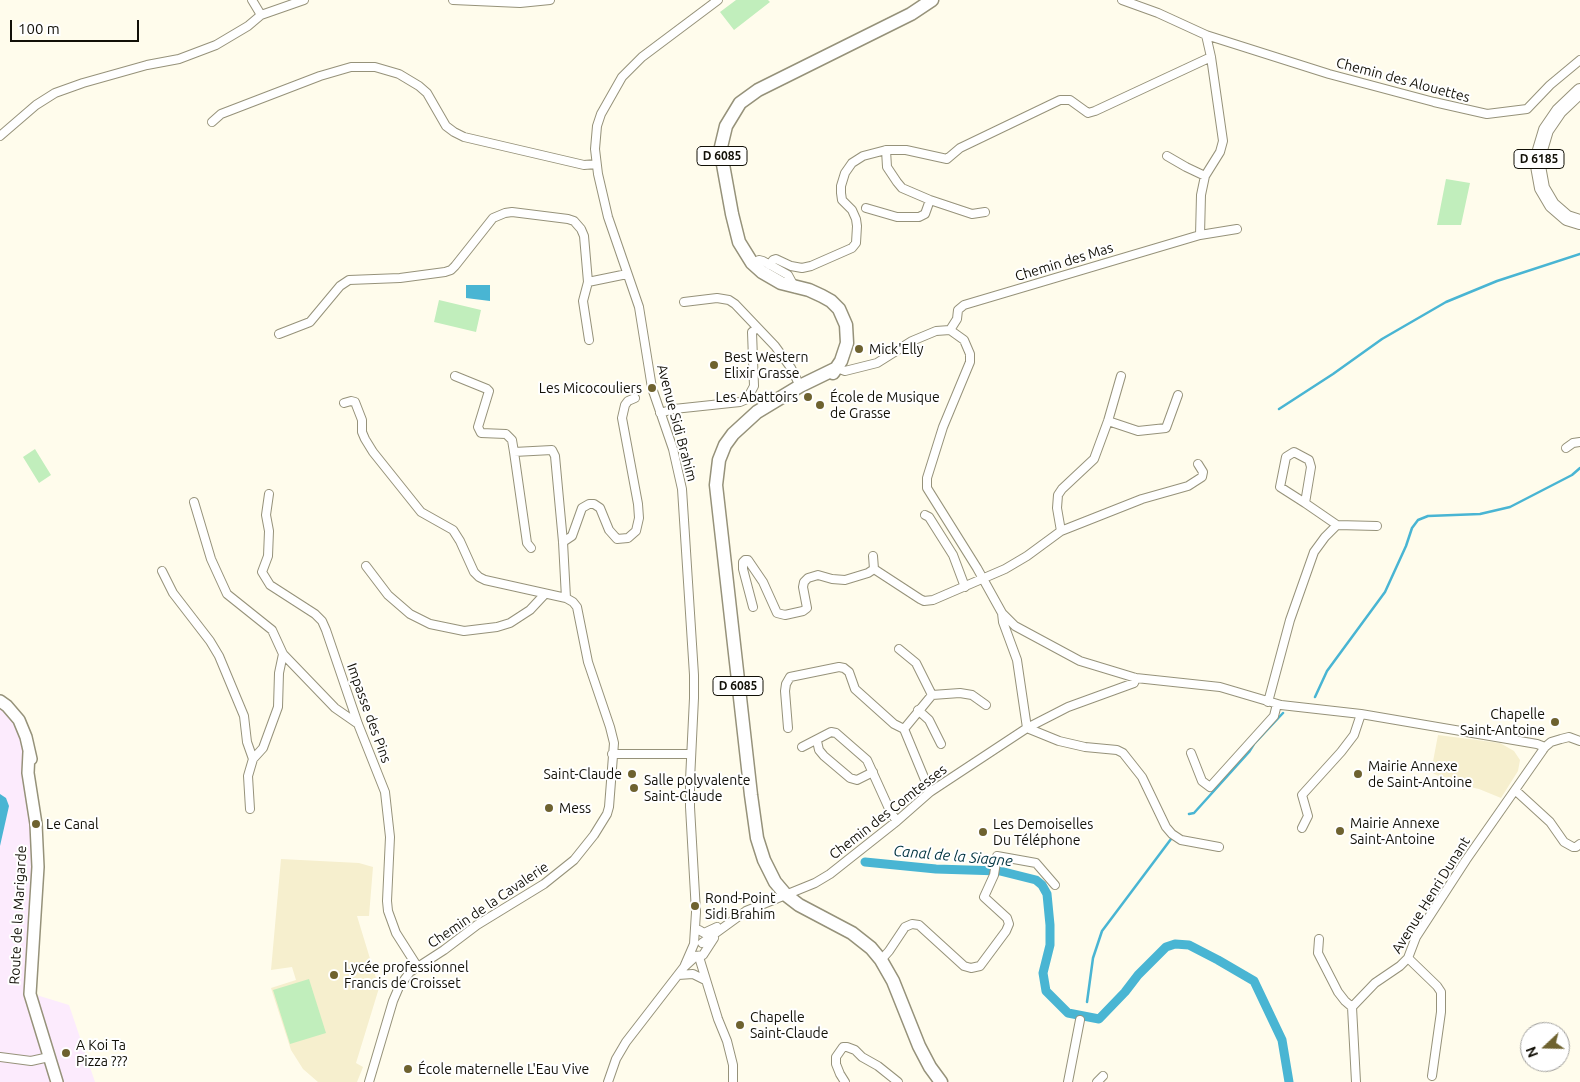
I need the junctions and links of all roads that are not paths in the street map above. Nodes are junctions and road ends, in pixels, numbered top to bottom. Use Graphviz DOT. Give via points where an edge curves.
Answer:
graph roads {
  1 [pos="252,0"];
  2 [pos="304,0"];
  3 [pos="453,0"];
  4 [pos="458,0"];
  5 [pos="550,0"];
  6 [pos="718,0"];
  7 [pos="932,0"];
  8 [pos="1122,0"];
  9 [pos="261,15"];
  10 [pos="1206,35"];
  11 [pos="1211,58"];
  12 [pos="1580,60"];
  13 [pos="1580,91"];
  14 [pos="1580,99"];
  15 [pos="212,122"];
  16 [pos="0,136"];
  17 [pos="886,150"];
  18 [pos="1167,156"];
  19 [pos="596,164"];
  20 [pos="1205,176"];
  21 [pos="930,200"];
  22 [pos="866,208"];
  23 [pos="985,212"];
  24 [pos="1580,214"];
  25 [pos="1580,222"];
  26 [pos="1237,229"];
  27 [pos="1200,235"];
  28 [pos="752,263"];
  29 [pos="769,264"];
  30 [pos="628,274"];
  31 [pos="588,282"];
  32 [pos="795,288"];
  33 [pos="684,302"];
  34 [pos="757,328"];
  35 [pos="950,330"];
  36 [pos="279,334"];
  37 [pos="588,340"];
  38 [pos="837,368"];
  39 [pos="455,376"];
  40 [pos="1121,376"];
  41 [pos="800,386"];
  42 [pos="1178,395"];
  43 [pos="634,398"];
  44 [pos="344,404"];
  45 [pos="660,413"];
  46 [pos="763,417"];
  47 [pos="1108,421"];
  48 [pos="1580,442"];
  49 [pos="1566,448"];
  50 [pos="514,452"];
  51 [pos="1198,464"];
  52 [pos="269,494"];
  53 [pos="719,498"];
  54 [pos="194,502"];
  55 [pos="1305,503"];
  56 [pos="925,516"];
  57 [pos="1337,525"];
  58 [pos="1377,526"];
  59 [pos="1061,532"];
  60 [pos="564,542"];
  61 [pos="532,548"];
  62 [pos="873,556"];
  63 [pos="366,566"];
  64 [pos="874,569"];
  65 [pos="162,570"];
  66 [pos="983,580"];
  67 [pos="965,587"];
  68 [pos="544,594"];
  69 [pos="566,598"];
  70 [pos="753,607"];
  71 [pos="1002,613"];
  72 [pos="899,649"];
  73 [pos="283,654"];
  74 [pos="1136,678"];
  75 [pos="932,695"];
  76 [pos="0,701"];
  77 [pos="1268,702"];
  78 [pos="986,704"];
  79 [pos="1277,704"];
  80 [pos="918,710"];
  81 [pos="1361,714"];
  82 [pos="358,724"];
  83 [pos="788,728"];
  84 [pos="1027,728"];
  85 [pos="904,729"];
  86 [pos="817,741"];
  87 [pos="1580,741"];
  88 [pos="941,744"];
  89 [pos="1545,747"];
  90 [pos="802,748"];
  91 [pos="1191,753"];
  92 [pos="612,754"];
  93 [pos="691,754"];
  94 [pos="253,759"];
  95 [pos="873,772"];
  96 [pos="1514,790"];
  97 [pos="930,792"];
  98 [pos="250,810"];
  99 [pos="897,821"];
  100 [pos="1302,828"];
  101 [pos="1580,844"];
  102 [pos="1219,847"];
  103 [pos="1055,884"];
  104 [pos="786,896"];
  105 [pos="696,912"];
  106 [pos="734,918"];
  107 [pos="699,930"];
  108 [pos="1319,939"];
  109 [pos="699,950"];
  110 [pos="1408,958"];
  111 [pos="881,960"];
  112 [pos="416,966"];
  113 [pos="678,975"];
  114 [pos="705,978"];
  115 [pos="1352,1007"];
  116 [pos="1080,1020"];
  117 [pos="0,1058"];
  118 [pos="49,1058"];
  119 [pos="1103,1076"];
  120 [pos="1432,1076"];
  121 [pos="372,1080"];
  122 [pos="57,1082"];
  123 [pos="608,1082"];
  124 [pos="733,1082"];
  125 [pos="845,1082"];
  126 [pos="898,1082"];
  127 [pos="941,1082"];
  128 [pos="1068,1082"];
  129 [pos="1097,1082"];
  130 [pos="1356,1082"];
  1 -- 9 [label="street"];
  2 -- 9 [label="street"];
  3 -- 4 [label="street"];
  4 -- 5 [label="street" via="520,3"];
  6 -- 19 [label="street, Avenue Sidi Brahim" via="642,57 622,77 597,126"];
  7 -- 28 [label="main road, D 6085" via="911,14 758,90 740,103 733,113 723,137 722,159 735,230"];
  8 -- 10 [label="street"];
  9 -- 16 [label="street" via="216,44 179,59 147,65 54,93"];
  10 -- 11 [label="street"];
  10 -- 12 [label="street, Chemin des Alouettes" via="1329,74 1487,114 1527,109"];
  11 -- 17 [label="street" via="1088,113 1070,100 1060,100 960,148 947,159 906,150"];
  11 -- 20 [label="street" via="1223,141"];
  13 -- 25 [label="highway, D 6185" via="1559,111 1546,130 1538,166 1542,188 1552,205 1567,218"];
  14 -- 24 [label="highway" via="1554,133 1547,152 1546,170 1551,189 1560,202"];
  15 -- 19 [label="street" via="221,114 320,76 351,67 374,67 399,74 419,86 446,126 464,137 584,165"];
  17 -- 21 [label="street" via="888,167 896,182"];
  17 -- 29 [label="street" via="863,156 845,173 841,194 852,210 857,226 856,242 852,248 802,268 776,260"];
  18 -- 20 [label="street"];
  19 -- 30 [label="street, Avenue Sidi Brahim" via="608,217"];
  20 -- 27 [label="street"];
  21 -- 22 [label="street" via="924,214 919,217 897,218"];
  21 -- 23 [label="street" via="972,214"];
  26 -- 27 [label="street, Chemin des Mas"];
  27 -- 35 [label="street, Chemin des Mas" via="964,305 958,310"];
  28 -- 29 [label="street" via="759,260"];
  28 -- 32 [label="main road, D 6085" via="771,278"];
  29 -- 32 [label="street" via="788,275"];
  30 -- 31 [label="street"];
  30 -- 45 [label="street, Avenue Sidi Brahim" via="639,307 652,388"];
  31 -- 36 [label="street" via="584,236 574,221 505,212 493,218 450,270 400,278 349,280 340,286 310,322"];
  31 -- 37 [label="street" via="583,301"];
  32 -- 38 [label="main road, D 6085" via="809,290 831,301 843,317 847,344"];
  33 -- 34 [label="street" via="717,298 729,300"];
  34 -- 41 [label="street" via="775,346"];
  34 -- 45 [label="street" via="752,332 754,386 747,399"];
  35 -- 38 [label="street" via="922,336 877,363 845,372"];
  35 -- 66 [label="street" via="964,340 970,362 943,426 927,488"];
  38 -- 41 [label="main road, D 6085"];
  38 -- 46 [label="main road, D 6085" via="819,384"];
  39 -- 50 [label="street" via="487,389 489,394 478,431 506,434 512,440"];
  40 -- 47 [label="street"];
  41 -- 46 [label="main road" via="800,391"];
  41 -- 53 [label="main road, D 6085" via="757,412 725,445 719,460 716,485"];
  42 -- 47 [label="street" via="1166,428 1138,430"];
  43 -- 60 [label="street" via="625,405 622,418 638,504 636,531 628,538 617,538 609,530 598,505 589,504 582,508 572,536"];
  44 -- 68 [label="street" via="355,402 369,446 421,512 453,530 479,577"];
  45 -- 93 [label="street, Avenue Sidi Brahim" via="682,489 694,690"];
  46 -- 53 [label="main road, D 6085" via="731,448 722,474"];
  47 -- 59 [label="street" via="1094,459 1058,495"];
  48 -- 49 [label="street"];
  50 -- 60 [label="street" via="552,450"];
  50 -- 61 [label="street" via="527,543"];
  51 -- 59 [label="street" via="1202,477 1188,486 1142,500"];
  52 -- 82 [label="street, Impasse des Pins" via="266,515 268,556 262,572 270,585 322,621"];
  53 -- 104 [label="main road, D 6085" via="746,761 758,838 769,872"];
  54 -- 73 [label="street" via="227,594 272,630"];
  55 -- 55 [label="street" via="1280,487 1286,457 1294,452 1309,460"];
  55 -- 57 [label="street"];
  56 -- 67 [label="street" via="953,554"];
  57 -- 58 [label="street"];
  57 -- 77 [label="street" via="1314,552 1290,620"];
  59 -- 66 [label="street" via="1017,563"];
  60 -- 69 [label="street"];
  62 -- 64 [label="street"];
  63 -- 68 [label="street" via="388,595 410,614 430,624 464,631 510,623 530,610"];
  64 -- 67 [label="street" via="924,601"];
  64 -- 70 [label="street" via="845,580 818,575 808,578 803,587 807,608 785,616 777,613 764,582 745,560 743,569"];
  65 -- 94 [label="street" via="173,593 219,656 244,716"];
  66 -- 67 [label="street"];
  66 -- 71 [label="street"];
  68 -- 69 [label="street"];
  69 -- 92 [label="street" via="577,607 588,662 613,736"];
  71 -- 74 [label="street" via="1015,626 1080,661"];
  71 -- 84 [label="street" via="1017,660"];
  72 -- 75 [label="street" via="916,663"];
  73 -- 82 [label="street" via="335,708"];
  73 -- 94 [label="street" via="278,707 263,748"];
  74 -- 77 [label="street" via="1220,687"];
  74 -- 84 [label="street, Chemin des Comtesses" via="1134,683 1068,707"];
  75 -- 78 [label="street" via="960,692"];
  75 -- 80 [label="street"];
  76 -- 118 [label="main road, Route de la Marigarde" via="19,720 29,752 28,773 34,806 38,874 30,994"];
  77 -- 79 [label="street"];
  79 -- 81 [label="street"];
  79 -- 91 [label="street" via="1274,716 1210,787 1202,781"];
  80 -- 85 [label="street"];
  80 -- 88 [label="street" via="930,720"];
  81 -- 89 [label="street"];
  81 -- 100 [label="street" via="1354,735 1302,795 1308,816"];
  82 -- 112 [label="street, Impasse des Pins" via="388,806 388,911 396,933"];
  83 -- 85 [label="street" via="785,691 790,677 839,667 849,672 855,689"];
  84 -- 97 [label="street, Chemin des Comtesses"];
  84 -- 102 [label="street" via="1059,741 1123,753 1142,777 1172,834 1181,840"];
  85 -- 97 [label="street"];
  86 -- 90 [label="street"];
  86 -- 95 [label="street" via="824,756 850,778 857,780"];
  86 -- 95 [label="street" via="831,732 836,733 867,760"];
  87 -- 89 [label="street" via="1561,739"];
  89 -- 96 [label="street, Avenue Henri Dunant"];
  92 -- 93 [label="street"];
  92 -- 112 [label="street, Chemin de la Cavalerie" via="607,814 574,860 537,888"];
  93 -- 105 [label="street, Avenue Sidi Brahim" via="690,807"];
  94 -- 98 [label="street" via="248,776"];
  95 -- 99 [label="street"];
  96 -- 101 [label="street" via="1550,822 1564,842 1573,847"];
  96 -- 110 [label="street, Avenue Henri Dunant" via="1416,937"];
  97 -- 99 [label="street, Chemin des Comtesses"];
  99 -- 104 [label="street, Chemin des Comtesses" via="830,874"];
  103 -- 111 [label="street" via="1036,863 997,856 994,875 984,897 1007,918 1009,924 980,966 964,966 919,925 912,924 905,927"];
  104 -- 106 [label="street, Chemin des Comtesses"];
  104 -- 111 [label="main road, D 6085" via="857,936"];
  105 -- 107 [label="street, Avenue Sidi Brahim"];
  105 -- 109 [label="street, Avenue Sidi Brahim"];
  106 -- 107 [label="street" via="706,933"];
  106 -- 109 [label="street"];
  107 -- 109 [label="street, Avenue Sidi Brahim"];
  108 -- 115 [label="street" via="1318,953 1338,992"];
  109 -- 113 [label="street"];
  109 -- 114 [label="street, Avenue Sidi Brahim"];
  110 -- 115 [label="street, Avenue Henri Dunant" via="1375,983"];
  110 -- 120 [label="street" via="1441,992"];
  111 -- 127 [label="main road, D 6085" via="919,1046"];
  112 -- 121 [label="street, Chemin de la Cavalerie" via="404,978 392,1001"];
  113 -- 114 [label="street" via="693,974"];
  113 -- 123 [label="street" via="626,1042"];
  114 -- 124 [label="street, Avenue Sidi Brahim" via="733,1064"];
  115 -- 130 [label="street"];
  116 -- 128 [label="street"];
  117 -- 118 [label="street" via="27,1061"];
  118 -- 122 [label="main road, Route de la Marigarde"];
  119 -- 129 [label="street"];
  125 -- 126 [label="street" via="836,1064 836,1056 842,1047 878,1066"];
}
